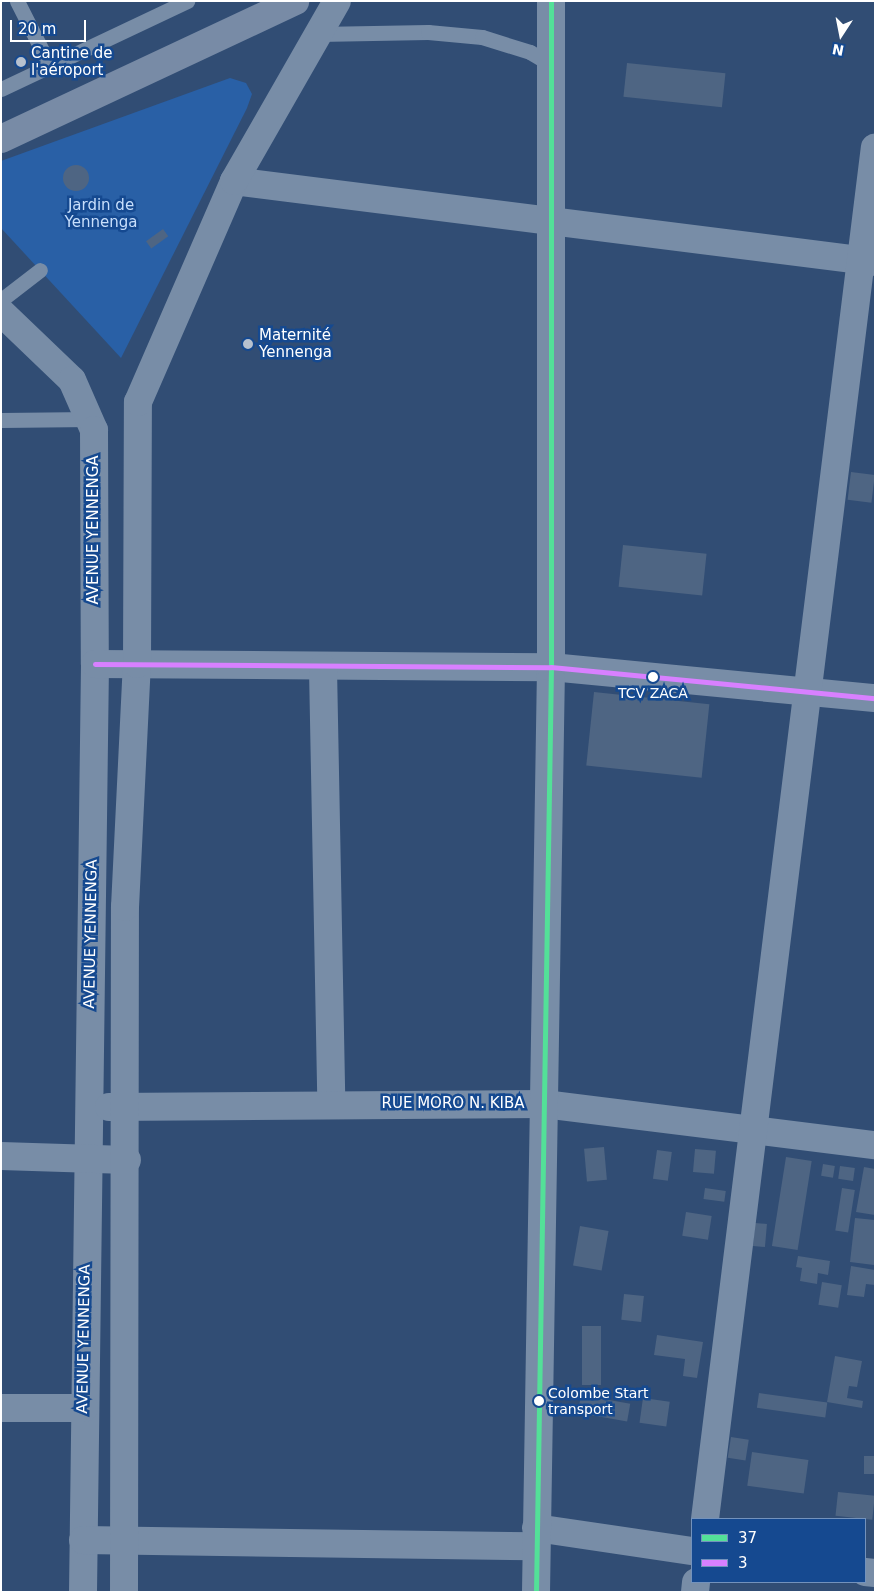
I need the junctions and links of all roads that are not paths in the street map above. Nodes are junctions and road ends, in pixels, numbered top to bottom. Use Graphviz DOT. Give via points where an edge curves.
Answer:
graph roads {
  1 [pos="17,1"];
  2 [pos="187,1"];
  3 [pos="337,1"];
  4 [pos="551,1"];
  5 [pos="278,5"];
  6 [pos="318,34"];
  7 [pos="552,65"];
  8 [pos="50,66"];
  9 [pos="1,89"];
  10 [pos="1,139"];
  11 [pos="875,147"];
  12 [pos="234,181"];
  13 [pos="553,219"];
  14 [pos="868,261"];
  15 [pos="40,270"];
  16 [pos="1,300"];
  17 [pos="1,312"];
  18 [pos="91,419"];
  19 [pos="1,420"];
  20 [pos="95,664"];
  21 [pos="137,664"];
  22 [pos="551,667"];
  23 [pos="323,668"];
  24 [pos="807,690"];
  25 [pos="875,698"];
  26 [pos="331,1103"];
  27 [pos="544,1104"];
  28 [pos="88,1106"];
  29 [pos="126,1107"];
  30 [pos="755,1128"];
  31 [pos="875,1145"];
  32 [pos="1,1156"];
  33 [pos="86,1158"];
  34 [pos="127,1160"];
  35 [pos="1,1408"];
  36 [pos="84,1408"];
  37 [pos="705,1518"];
  38 [pos="536,1537"];
  39 [pos="83,1540"];
  40 [pos="124,1540"];
  41 [pos="691,1551"];
  42 [pos="83,1592"];
  43 [pos="124,1592"];
  44 [pos="536,1592"];
  1 -- 8 [label="lane"];
  2 -- 8 [label="lane"];
  3 -- 6 [label="street"];
  4 -- 7 [label="street"];
  5 -- 10 [label="main road"];
  6 -- 7 [label="lane" via="428,32 482,37 530,52"];
  6 -- 12 [label="street"];
  7 -- 13 [label="street"];
  8 -- 9 [label="lane"];
  11 -- 14 [label="street"];
  12 -- 13 [label="street"];
  12 -- 21 [label="street" via="138,402"];
  13 -- 14 [label="street"];
  13 -- 22 [label="street"];
  14 -- 24 [label="street"];
  15 -- 16 [label="lane"];
  17 -- 18 [label="street, AVENUE YENNENGA" via="72,380"];
  18 -- 19 [label="lane"];
  18 -- 20 [label="street, AVENUE YENNENGA"];
  20 -- 21 [label="street"];
  20 -- 28 [label="street, AVENUE YENNENGA"];
  21 -- 23 [label="street"];
  21 -- 29 [label="street" via="125,907"];
  22 -- 23 [label="street"];
  22 -- 24 [label="street"];
  22 -- 27 [label="street"];
  23 -- 26 [label="street"];
  24 -- 25 [label="street"];
  24 -- 30 [label="street"];
  26 -- 27 [label="street, RUE MORO N. KIBA"];
  26 -- 29 [label="street, RUE MORO N. KIBA"];
  27 -- 30 [label="street, RUE MORO N. KIBA"];
  27 -- 38 [label="street"];
  28 -- 29 [label="street, RUE MORO N. KIBA"];
  28 -- 33 [label="street, AVENUE YENNENGA"];
  29 -- 34 [label="street"];
  30 -- 31 [label="street, RUE MORO N. KIBA"];
  30 -- 37 [label="street"];
  32 -- 33 [label="street"];
  33 -- 34 [label="street"];
  33 -- 36 [label="street, AVENUE YENNENGA"];
  34 -- 40 [label="street"];
  35 -- 36 [label="street"];
  36 -- 39 [label="street, AVENUE YENNENGA"];
  38 -- 40 [label="street"];
  38 -- 41 [label="street"];
  38 -- 44 [label="street"];
  39 -- 40 [label="street"];
  39 -- 42 [label="street, AVENUE YENNENGA"];
  40 -- 43 [label="street"];
}
